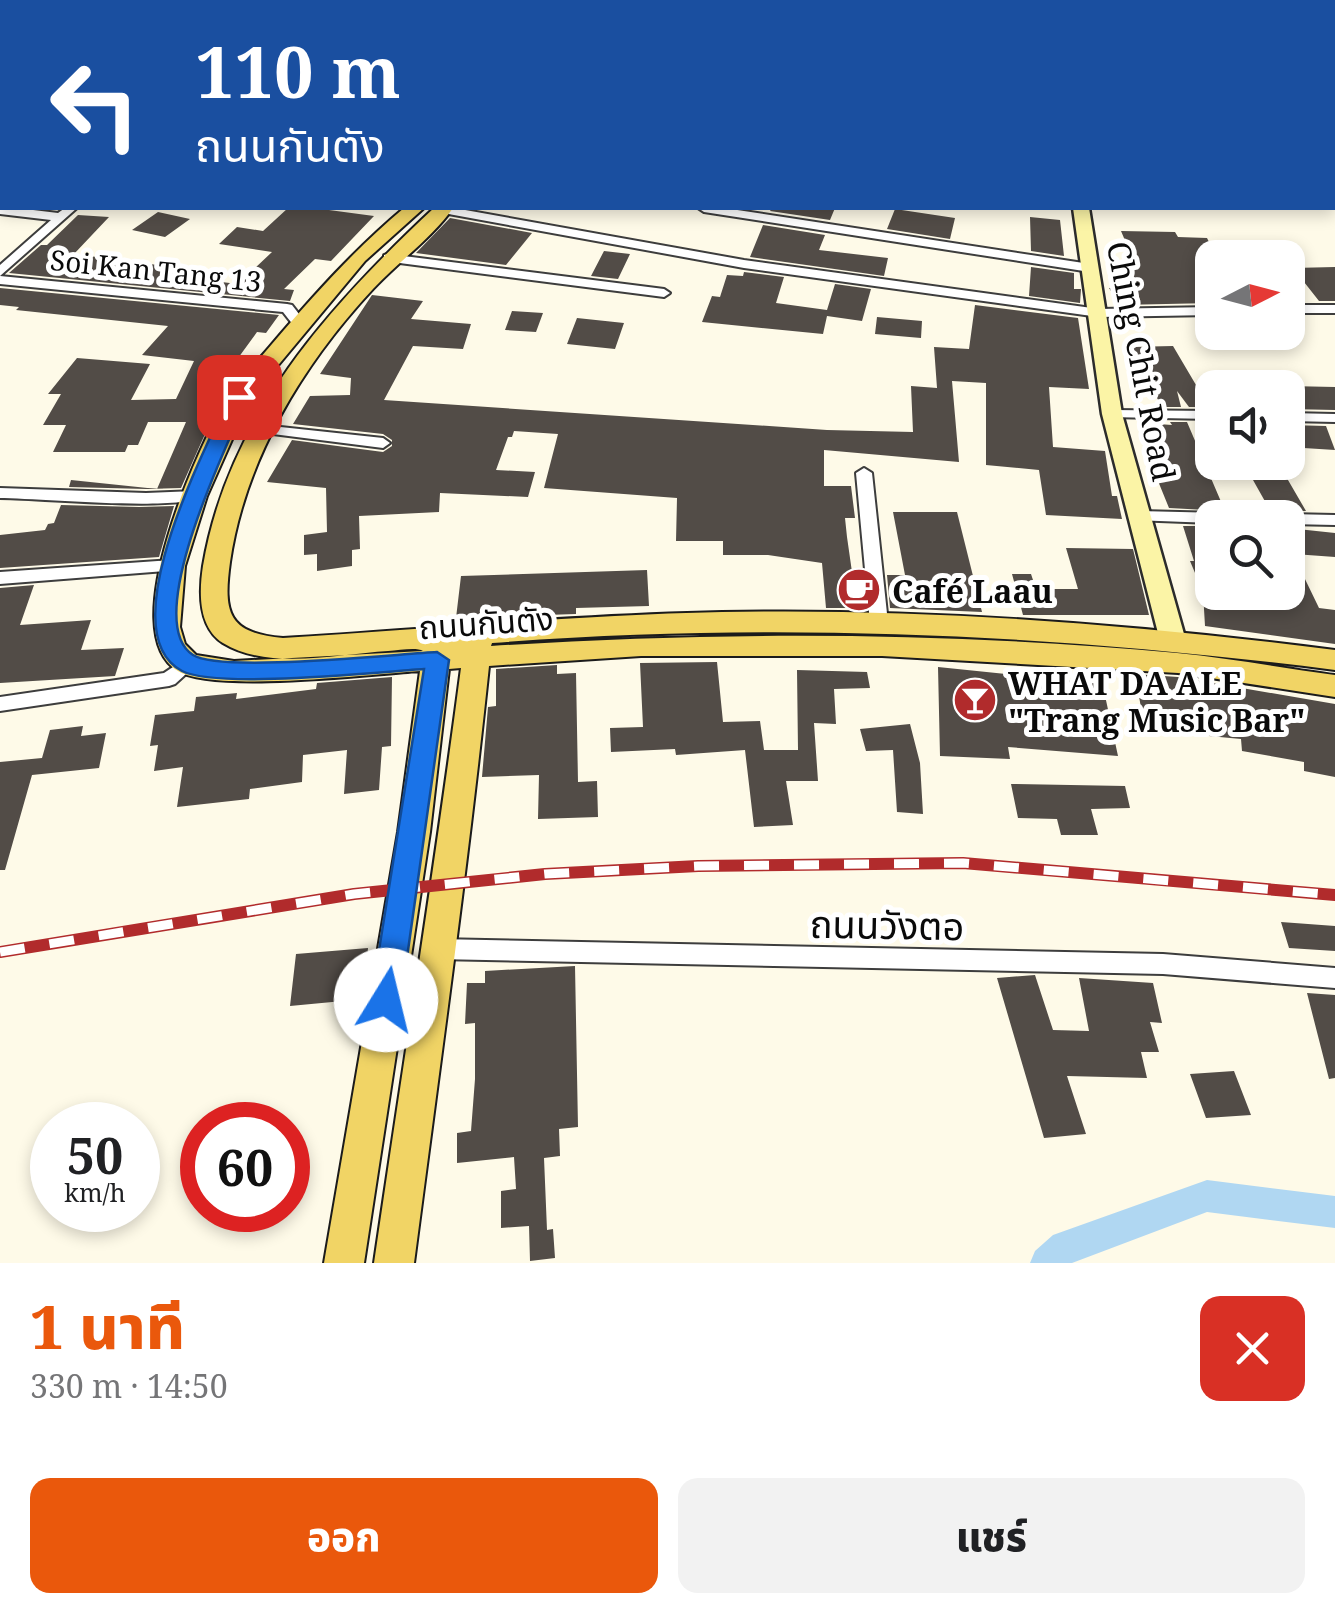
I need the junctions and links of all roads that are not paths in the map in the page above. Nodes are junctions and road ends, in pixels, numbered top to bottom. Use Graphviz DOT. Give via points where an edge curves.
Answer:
graph roads {
  1 [pos="0,210"];
  2 [pos="68,210"];
  3 [pos="413,210"];
  4 [pos="439,210"];
  5 [pos="452,210"];
  6 [pos="717,210"];
  7 [pos="1081,210"];
  8 [pos="58,218"];
  9 [pos="388,258"];
  10 [pos="1090,268"];
  11 [pos="0,272"];
  12 [pos="0,280"];
  13 [pos="664,294"];
  14 [pos="1335,309"];
  15 [pos="1305,310"];
  16 [pos="1195,311"];
  17 [pos="1098,313"];
  18 [pos="299,324"];
  19 [pos="329,327"];
  20 [pos="1112,414"];
  21 [pos="1195,416"];
  22 [pos="1305,417"];
  23 [pos="1335,418"];
  24 [pos="262,429"];
  25 [pos="382,443"];
  26 [pos="864,473"];
  27 [pos="0,493"];
  28 [pos="195,496"];
  29 [pos="234,496"];
  30 [pos="1139,516"];
  31 [pos="1195,517"];
  32 [pos="1305,519"];
  33 [pos="1335,520"];
  34 [pos="172,566"];
  35 [pos="0,578"];
  36 [pos="880,622"];
  37 [pos="834,634"];
  38 [pos="478,647"];
  39 [pos="438,649"];
  40 [pos="1176,652"];
  41 [pos="1335,660"];
  42 [pos="188,664"];
  43 [pos="1335,686"];
  44 [pos="0,704"];
  45 [pos="437,949"];
  46 [pos="1335,978"];
  47 [pos="344,1263"];
  48 [pos="394,1263"];
  1 -- 8 [label="street"];
  2 -- 8 [label="street"];
  3 -- 18 [label="main road" via="358,257"];
  4 -- 9 [label="main road, ถนนกันตัง"];
  5 -- 17 [label="street" via="744,264"];
  6 -- 10 [label="street"];
  7 -- 10 [label="street, Ching Chit Road"];
  8 -- 11 [label="street"];
  9 -- 13 [label="street"];
  9 -- 19 [label="main road, ถนนกันตัง"];
  10 -- 17 [label="street, Ching Chit Road"];
  12 -- 18 [label="street, Soi Kan Tang 13" via="288,308"];
  14 -- 15 [label="street"];
  16 -- 17 [label="street"];
  17 -- 20 [label="street, Ching Chit Road"];
  18 -- 19 [label="main road"];
  18 -- 28 [label="main road" via="239,397"];
  19 -- 24 [label="main road, ถนนกันตัง"];
  20 -- 21 [label="street"];
  20 -- 30 [label="street, Ching Chit Road"];
  22 -- 23 [label="street"];
  24 -- 25 [label="street"];
  24 -- 29 [label="main road, ถนนกันตัง"];
  26 -- 36 [label="street"];
  27 -- 28 [label="street" via="122,500"];
  28 -- 29 [label="main road"];
  28 -- 34 [label="main road"];
  29 -- 39 [label="main road, ถนนกันตัง" via="216,563 214,607 222,628 251,644 282,648"];
  30 -- 31 [label="street"];
  30 -- 40 [label="street, Ching Chit Road"];
  32 -- 33 [label="street"];
  34 -- 35 [label="street"];
  34 -- 42 [label="main road" via="166,627 173,649"];
  36 -- 37 [label="main road, ถนนกันตัง"];
  36 -- 40 [label="main road, ถนนกันตัง"];
  37 -- 38 [label="main road, ถนนกันตัง" via="640,624"];
  37 -- 40 [label="main road, ถนนกันตัง"];
  38 -- 39 [label="main road, ถนนกันตัง"];
  38 -- 45 [label="main road"];
  39 -- 42 [label="main road, ถนนกันตัง" via="288,670"];
  39 -- 47 [label="main road"];
  40 -- 41 [label="main road, ถนนกันตัง"];
  40 -- 43 [label="main road, ถนนกันตัง"];
  42 -- 44 [label="street" via="169,679"];
  45 -- 46 [label="street, ถนนวังตอ" via="1164,964"];
  45 -- 48 [label="main road"];
}
